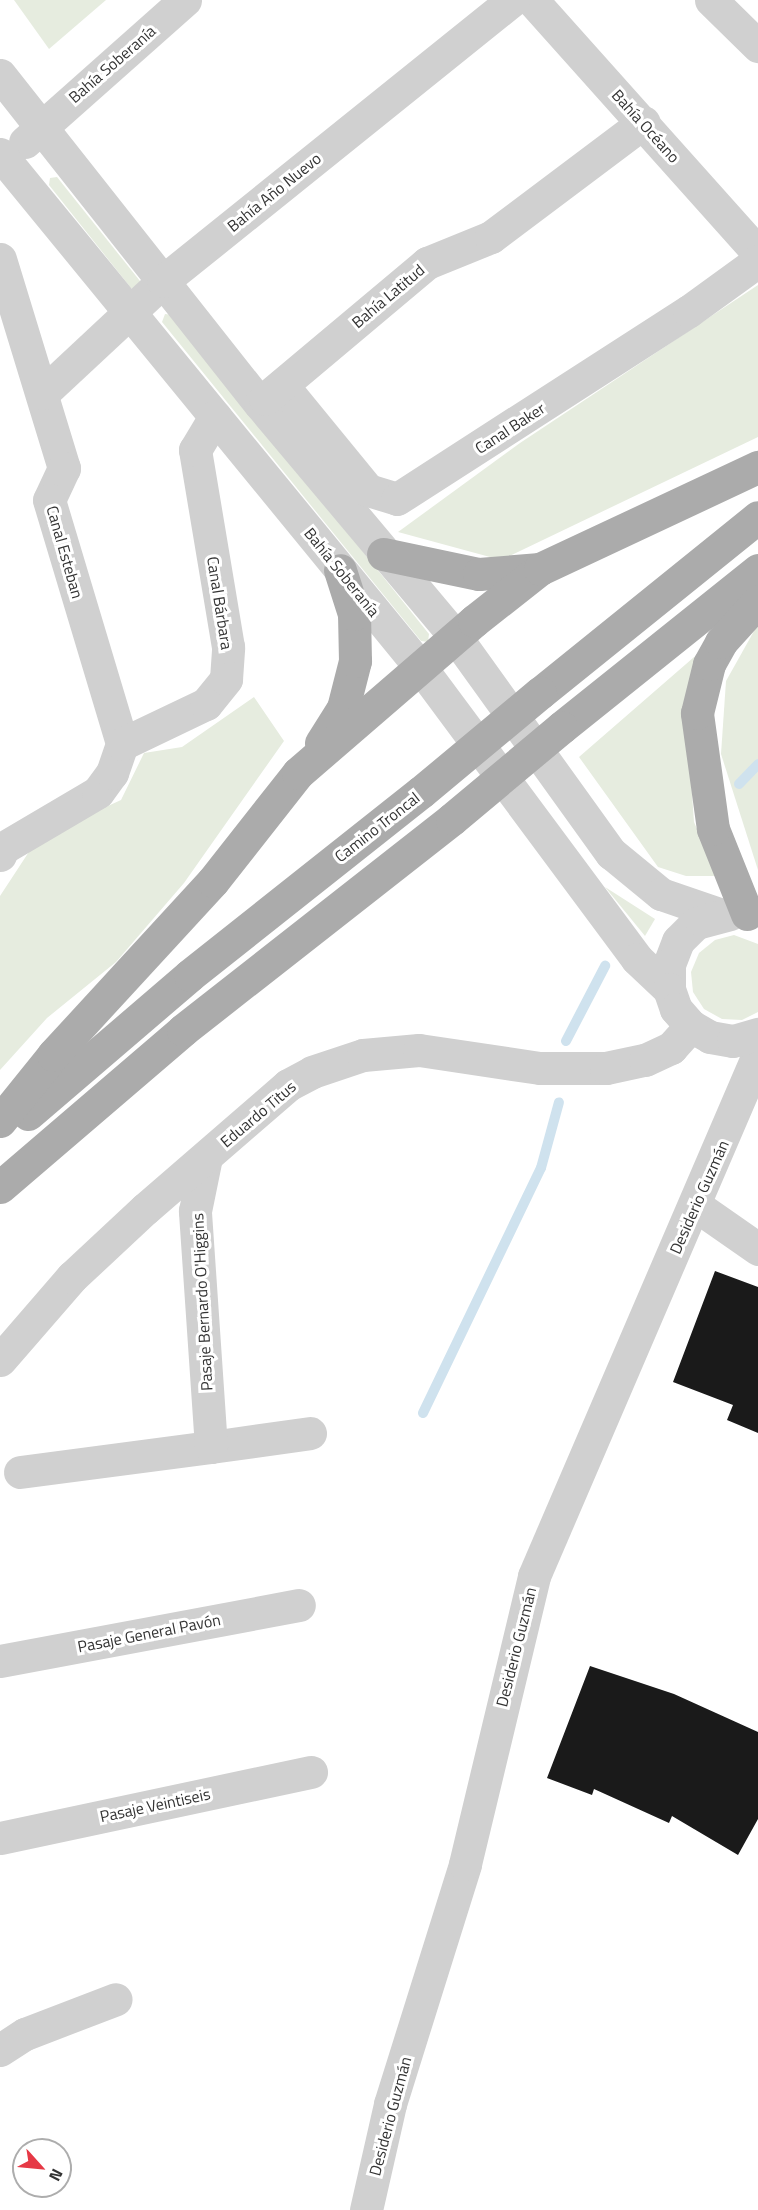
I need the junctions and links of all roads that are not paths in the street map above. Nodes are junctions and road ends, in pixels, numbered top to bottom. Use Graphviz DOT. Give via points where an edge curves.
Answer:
graph roads {
  1 [pos="185,0"];
  2 [pos="513,0"];
  3 [pos="532,0"];
  4 [pos="711,0"];
  5 [pos="758,46"];
  6 [pos="0,75"];
  7 [pos="644,122"];
  8 [pos="39,127"];
  9 [pos="2,160"];
  10 [pos="758,253"];
  11 [pos="0,259"];
  12 [pos="758,261"];
  13 [pos="163,281"];
  14 [pos="131,311"];
  15 [pos="43,393"];
  16 [pos="271,394"];
  17 [pos="215,417"];
  18 [pos="758,467"];
  19 [pos="758,517"];
  20 [pos="383,554"];
  21 [pos="540,569"];
  22 [pos="340,570"];
  23 [pos="758,570"];
  24 [pos="758,601"];
  25 [pos="457,639"];
  26 [pos="421,668"];
  27 [pos="122,744"];
  28 [pos="298,773"];
  29 [pos="1,846"];
  30 [pos="741,916"];
  31 [pos="669,989"];
  32 [pos="691,1026"];
  33 [pos="750,1043"];
  34 [pos="0,1120"];
  35 [pos="0,1140"];
  36 [pos="206,1157"];
  37 [pos="0,1187"];
  38 [pos="695,1205"];
  39 [pos="758,1250"];
  40 [pos="0,1360"];
  41 [pos="310,1433"];
  42 [pos="211,1447"];
  43 [pos="20,1472"];
  44 [pos="299,1605"];
  45 [pos="0,1661"];
  46 [pos="311,1772"];
  47 [pos="0,1838"];
  48 [pos="116,1999"];
  49 [pos="0,2050"];
  50 [pos="366,2210"];
  1 -- 8 [label="street, Bahía Soberanía"];
  2 -- 13 [label="street, Bahía Año Nuevo"];
  3 -- 7 [label="street, Bahía Océano"];
  4 -- 5 [label="street"];
  6 -- 8 [label="street"];
  7 -- 10 [label="street, Bahía Océano"];
  7 -- 16 [label="street, Bahía Latitud" via="491,237 427,263"];
  8 -- 9 [label="street, Bahía Soberanía"];
  8 -- 13 [label="street"];
  9 -- 14 [label="street, Bahía Soberanía"];
  11 -- 15 [label="street, Canal Esteban"];
  12 -- 16 [label="street, Canal Baker" via="670,324 397,499 368,490"];
  13 -- 14 [label="street, Bahía Año Nuevo"];
  13 -- 16 [label="street"];
  14 -- 15 [label="street, Bahía Año Nuevo"];
  14 -- 17 [label="street, Bahía Soberanía"];
  15 -- 27 [label="street, Canal Esteban" via="64,468 49,500"];
  16 -- 20 [label="street"];
  17 -- 22 [label="street, Bahía Soberanía"];
  17 -- 27 [label="street, Canal Bárbara" via="195,450 228,647 226,679 206,704"];
  18 -- 21 [label="main road"];
  19 -- 35 [label="main road, Camino Troncal, bridge" via="153,1005"];
  20 -- 21 [label="main road" via="480,574"];
  20 -- 25 [label="street"];
  21 -- 25 [label="main road"];
  22 -- 26 [label="street, Bahía Soberanía"];
  22 -- 28 [label="main road" via="357,636 351,685 331,729"];
  23 -- 37 [label="main road, bridge" via="452,819 183,1030"];
  24 -- 30 [label="main road" via="721,642 706,672 698,713 713,829"];
  25 -- 26 [label="main road"];
  25 -- 30 [label="street" via="611,853 661,894"];
  26 -- 28 [label="main road"];
  26 -- 31 [label="street, Bahía Soberanía" via="637,958"];
  27 -- 29 [label="street" via="112,773 98,792"];
  28 -- 34 [label="main road" via="213,881 53,1055"];
  30 -- 31 [label="street" via="696,924 678,941 669,964"];
  31 -- 32 [label="street" via="676,1010"];
  32 -- 33 [label="street" via="710,1037"];
  32 -- 36 [label="street, Eduardo Titus" via="671,1048 645,1060 606,1068 540,1068 420,1050 363,1055 288,1084"];
  33 -- 38 [label="street, Desiderio Guzmán" via="738,1108"];
  36 -- 40 [label="street, Eduardo Titus" via="72,1277"];
  36 -- 42 [label="street, Pasaje Bernardo O'Higgins" via="195,1211"];
  38 -- 39 [label="street"];
  38 -- 50 [label="street, Desiderio Guzmán" via="534,1576 465,1864 390,2104"];
  41 -- 42 [label="street"];
  42 -- 43 [label="street"];
  44 -- 45 [label="street, Pasaje General Pavón"];
  46 -- 47 [label="street, Pasaje Veintiseis"];
  48 -- 49 [label="street" via="25,2034"];
}
